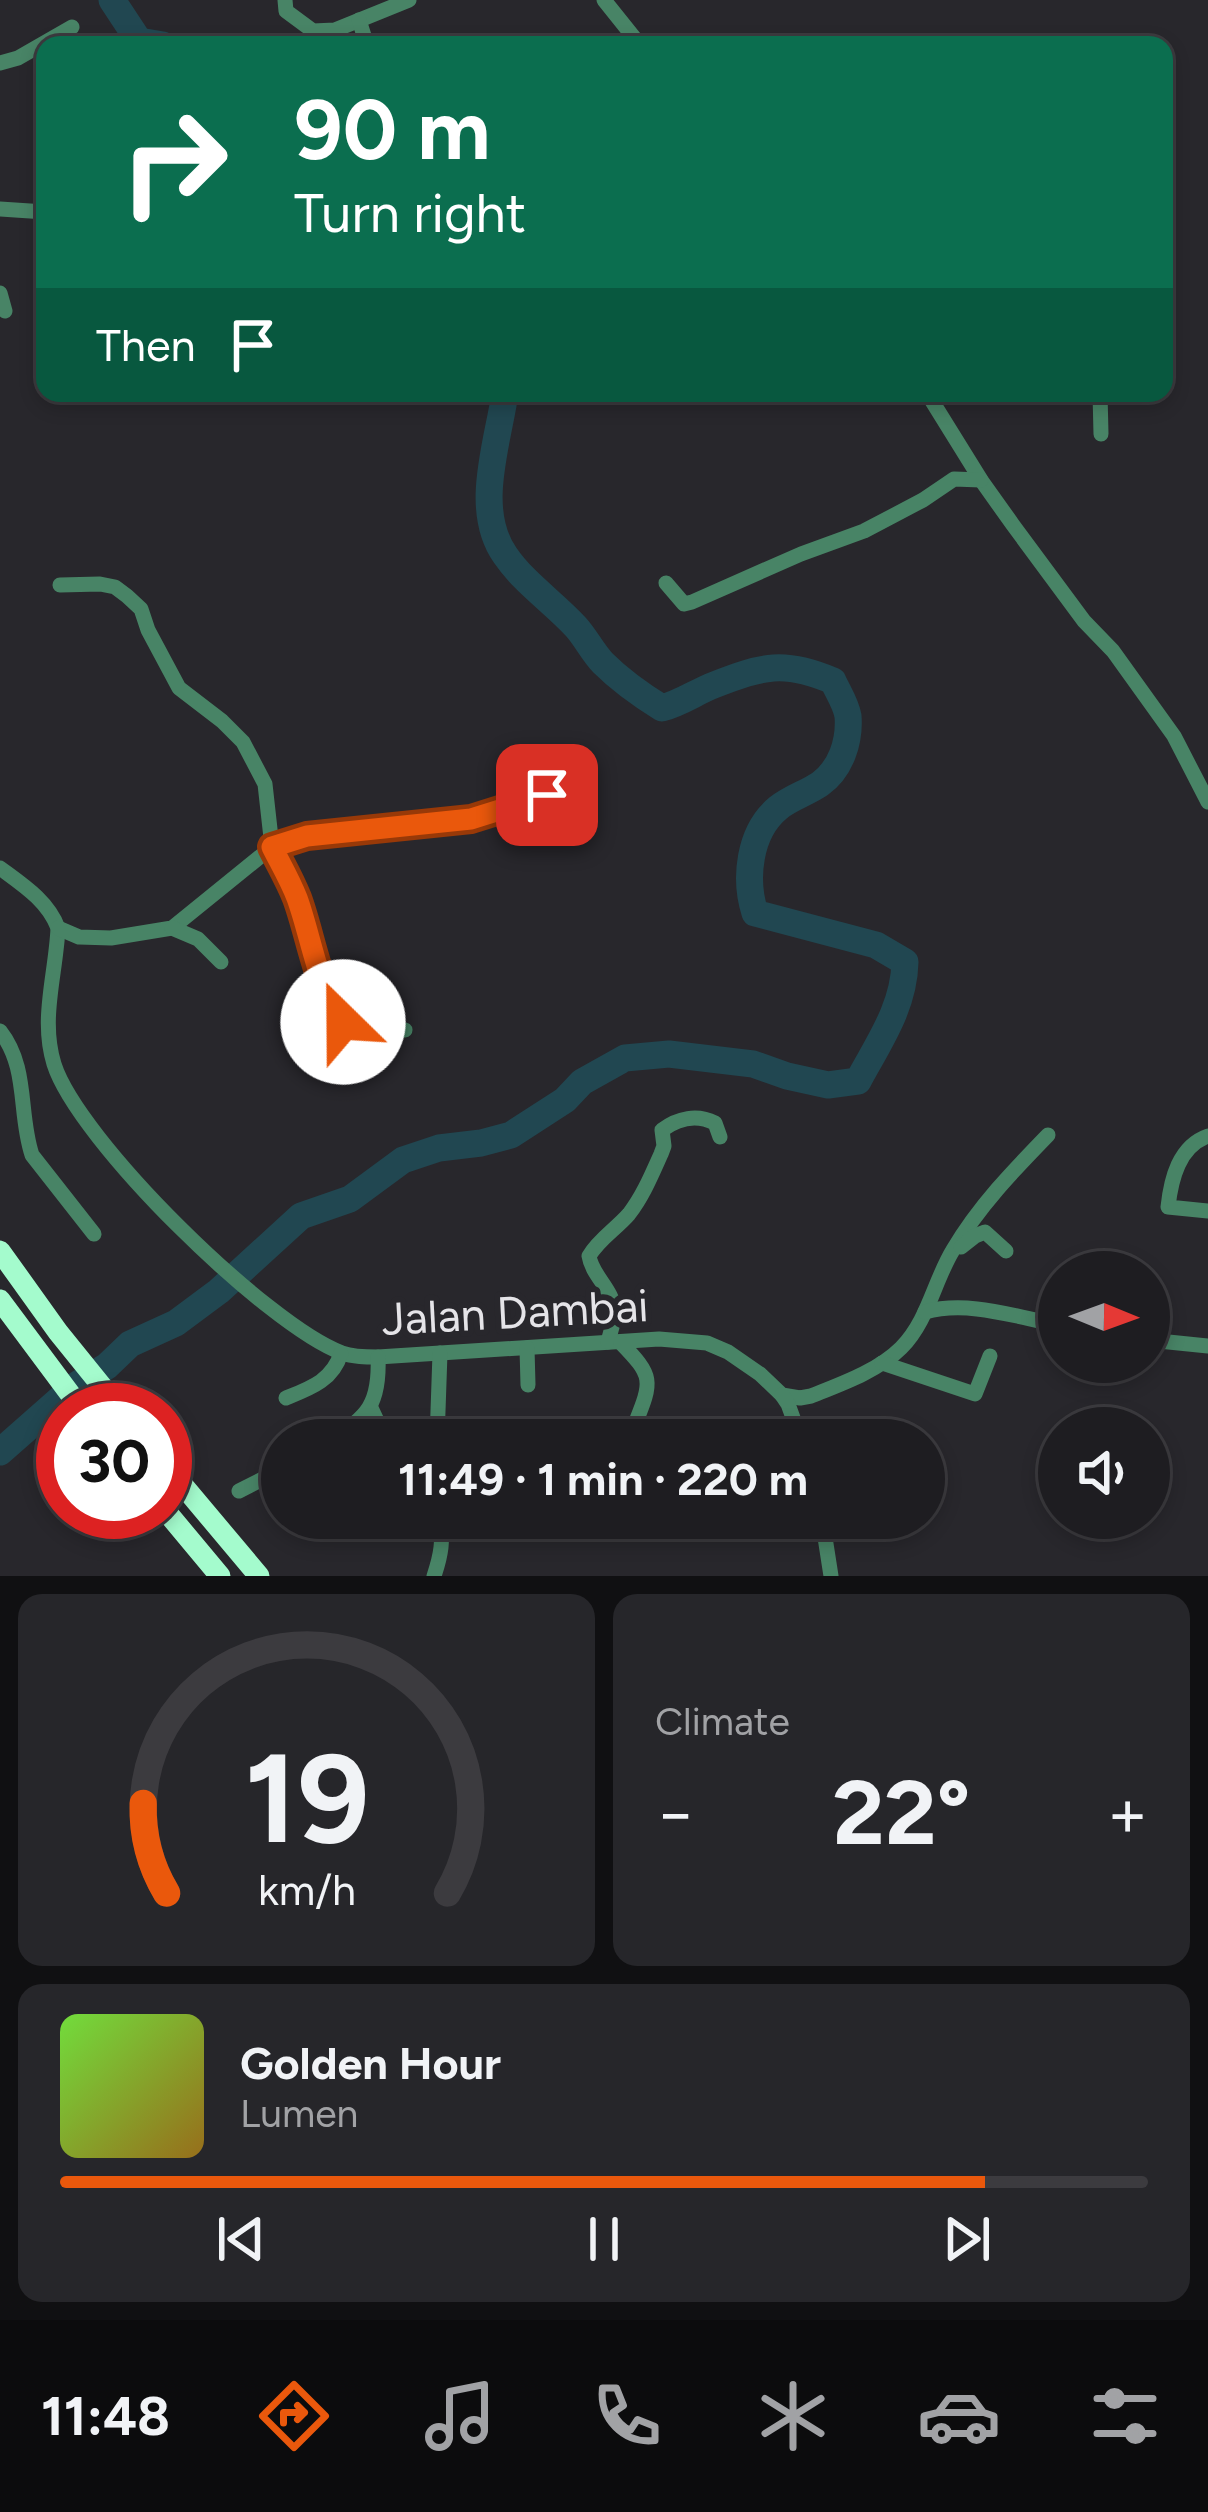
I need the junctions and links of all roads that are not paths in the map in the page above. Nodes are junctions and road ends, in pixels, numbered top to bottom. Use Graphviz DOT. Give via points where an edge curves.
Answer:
graph roads {
  1 [pos="285,0"];
  2 [pos="409,0"];
  3 [pos="604,0"];
  4 [pos="359,20"];
  5 [pos="72,27"];
  6 [pos="56,36"];
  7 [pos="364,36"];
  8 [pos="633,36"];
  9 [pos="36,48"];
  10 [pos="0,63"];
  11 [pos="0,209"];
  12 [pos="36,211"];
  13 [pos="0,293"];
  14 [pos="5,311"];
  15 [pos="933,402"];
  16 [pos="1100,402"];
  17 [pos="1101,434"];
  18 [pos="981,480"];
  19 [pos="666,583"];
  20 [pos="59,585"];
  21 [pos="547,795"];
  22 [pos="1208,802"];
  23 [pos="272,847"];
  24 [pos="0,868"];
  25 [pos="58,928"];
  26 [pos="172,928"];
  27 [pos="221,962"];
  28 [pos="405,1030"];
  29 [pos="0,1031"];
  30 [pos="1048,1135"];
  31 [pos="1208,1136"];
  32 [pos="720,1137"];
  33 [pos="1208,1211"];
  34 [pos="94,1234"];
  35 [pos="0,1251"];
  36 [pos="952,1251"];
  37 [pos="1006,1251"];
  38 [pos="0,1300"];
  39 [pos="925,1312"];
  40 [pos="1038,1321"];
  41 [pos="615,1342"];
  42 [pos="1170,1342"];
  43 [pos="1208,1346"];
  44 [pos="527,1348"];
  45 [pos="341,1352"];
  46 [pos="440,1353"];
  47 [pos="990,1356"];
  48 [pos="378,1358"];
  49 [pos="882,1364"];
  50 [pos="61,1383"];
  51 [pos="99,1383"];
  52 [pos="528,1384"];
  53 [pos="782,1395"];
  54 [pos="286,1398"];
  55 [pos="371,1408"];
  56 [pos="361,1419"];
  57 [pos="376,1419"];
  58 [pos="439,1419"];
  59 [pos="637,1419"];
  60 [pos="793,1419"];
  61 [pos="261,1480"];
  62 [pos="238,1491"];
  63 [pos="192,1496"];
  64 [pos="189,1539"];
  65 [pos="443,1539"];
  66 [pos="825,1539"];
  67 [pos="220,1576"];
  68 [pos="259,1576"];
  69 [pos="434,1576"];
  70 [pos="831,1576"];
  1 -- 4 [label="street" via="286,11 313,31"];
  2 -- 4 [label="street"];
  3 -- 8 [label="street"];
  4 -- 7 [label="street"];
  5 -- 6 [label="street"];
  9 -- 10 [label="street"];
  11 -- 12 [label="street"];
  13 -- 14 [label="street"];
  15 -- 18 [label="street"];
  16 -- 17 [label="street"];
  18 -- 19 [label="street" via="954,479 864,531 692,602 684,604"];
  18 -- 22 [label="street" via="1131,675"];
  20 -- 23 [label="street" via="115,587 141,609 179,688 243,742 265,784"];
  21 -- 23 [label="street" via="471,819 307,836"];
  23 -- 26 [label="street"];
  23 -- 28 [label="street" via="334,1011 358,1033"];
  24 -- 25 [label="street" via="44,903"];
  25 -- 26 [label="street" via="111,938"];
  25 -- 45 [label="street, Jalan Dambai" via="47,1026 59,1078 162,1211 263,1302"];
  26 -- 27 [label="street" via="198,938"];
  29 -- 34 [label="street" via="16,1058 32,1155"];
  30 -- 36 [label="street"];
  31 -- 33 [label="street" via="1180,1160 1168,1208"];
  32 -- 41 [label="street" via="702,1117 662,1130 664,1146 633,1209 589,1256 615,1310"];
  35 -- 51 [label="highway"];
  36 -- 37 [label="street" via="986,1232"];
  36 -- 39 [label="street"];
  38 -- 50 [label="highway"];
  39 -- 40 [label="street" via="964,1307"];
  39 -- 49 [label="street"];
  41 -- 44 [label="street, Jalan Dambai"];
  41 -- 53 [label="street, Jalan Dambai" via="707,1343"];
  41 -- 59 [label="street" via="646,1369"];
  42 -- 43 [label="street"];
  44 -- 46 [label="street, Jalan Dambai"];
  44 -- 52 [label="street"];
  45 -- 48 [label="street, Jalan Dambai"];
  45 -- 54 [label="street" via="319,1385"];
  46 -- 48 [label="street, Jalan Dambai"];
  46 -- 58 [label="street"];
  47 -- 49 [label="street" via="975,1394"];
  48 -- 55 [label="street"];
  49 -- 53 [label="street" via="812,1396"];
  53 -- 60 [label="street"];
  55 -- 56 [label="street"];
  55 -- 57 [label="street"];
  61 -- 62 [label="street"];
  63 -- 68 [label="highway"];
  64 -- 67 [label="highway"];
  65 -- 69 [label="street"];
  66 -- 70 [label="street"];
}
